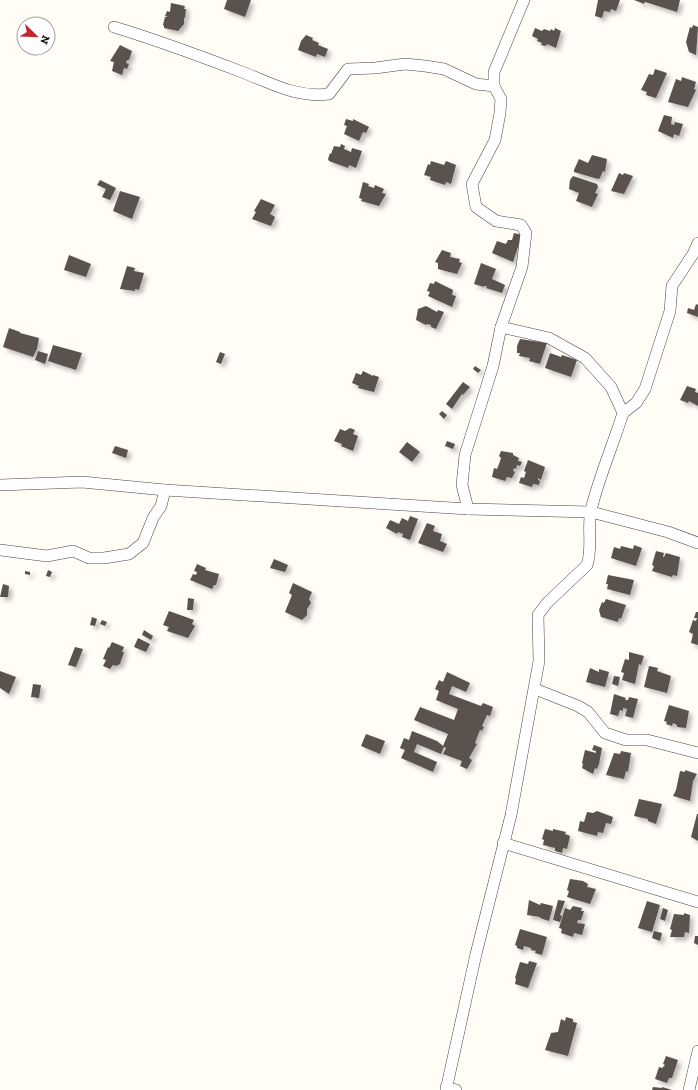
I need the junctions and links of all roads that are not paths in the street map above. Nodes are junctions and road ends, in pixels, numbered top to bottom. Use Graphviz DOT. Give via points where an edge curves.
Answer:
graph roads {
  1 [pos="524,0"];
  2 [pos="114,27"];
  3 [pos="494,86"];
  4 [pos="698,243"];
  5 [pos="501,327"];
  6 [pos="622,413"];
  7 [pos="0,484"];
  8 [pos="165,490"];
  9 [pos="468,509"];
  10 [pos="591,512"];
  11 [pos="698,542"];
  12 [pos="0,550"];
  13 [pos="534,689"];
  14 [pos="698,754"];
  15 [pos="503,843"];
  16 [pos="698,902"];
  17 [pos="698,1051"];
  18 [pos="449,1089"];
  19 [pos="689,1090"];
  1 -- 3 [label="street" via="494,72"];
  2 -- 3 [label="street" via="242,72 282,89 314,96 329,94 348,69 405,64 444,69 476,84"];
  3 -- 5 [label="street" via="501,99 500,113 495,140 472,184 476,207 496,221 521,225 526,233 522,267"];
  4 -- 6 [label="street" via="672,286 670,311 645,389 636,403"];
  5 -- 6 [label="street" via="549,338 585,358 611,387"];
  5 -- 9 [label="street" via="493,366 465,455 462,486"];
  6 -- 10 [label="street"];
  7 -- 8 [label="street" via="82,482"];
  8 -- 9 [label="street"];
  8 -- 12 [label="street" via="143,543 129,554 89,558 74,551 47,556"];
  9 -- 10 [label="street"];
  10 -- 11 [label="street"];
  10 -- 13 [label="street" via="590,558 587,565 538,615 539,661"];
  13 -- 14 [label="street" via="588,712 606,733 626,740 646,740"];
  13 -- 15 [label="street" via="511,815"];
  15 -- 16 [label="street"];
  15 -- 18 [label="street"];
  17 -- 19 [label="street"];
}
